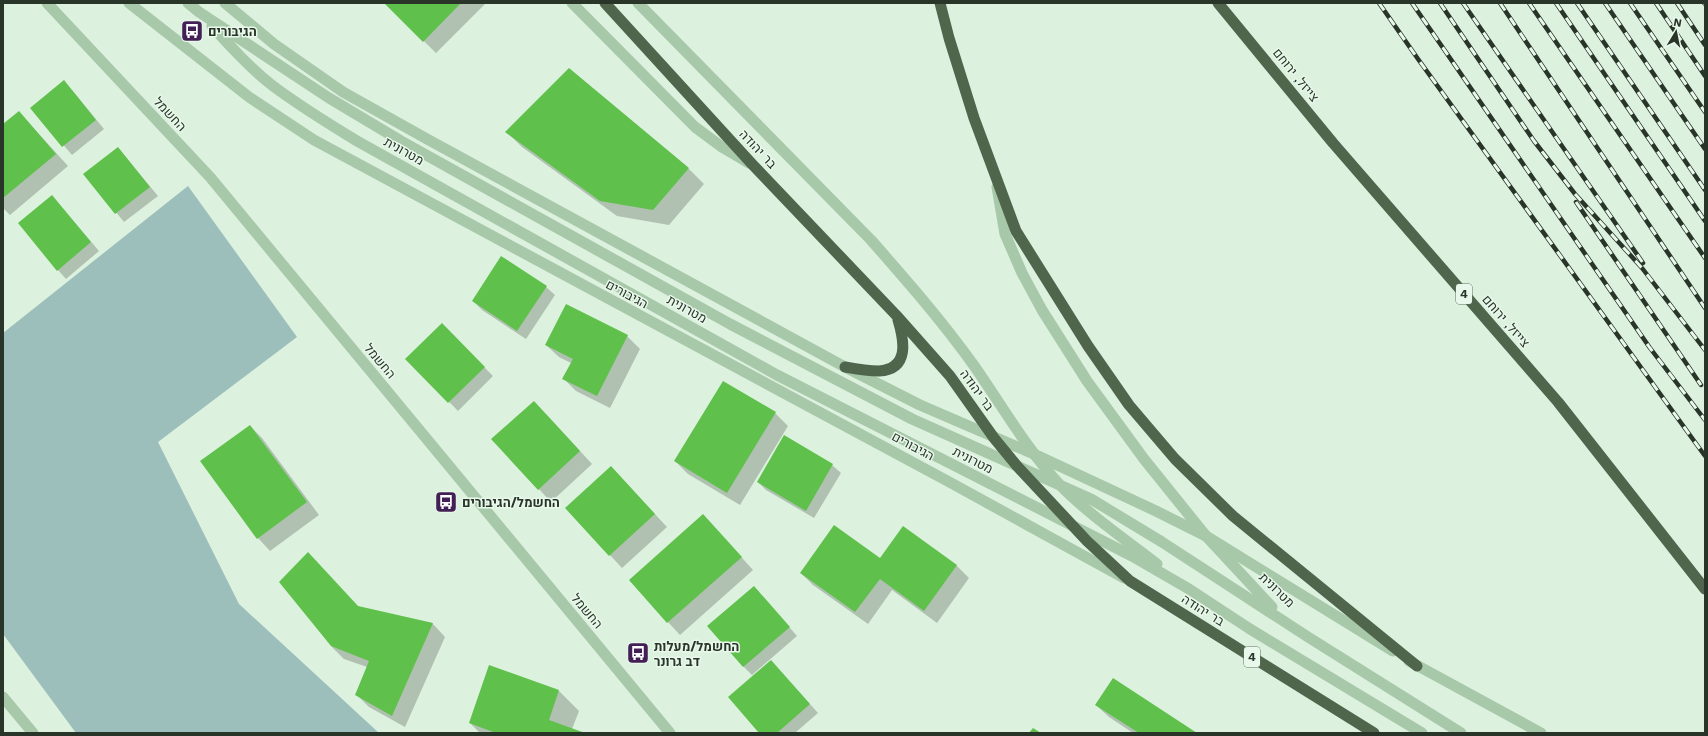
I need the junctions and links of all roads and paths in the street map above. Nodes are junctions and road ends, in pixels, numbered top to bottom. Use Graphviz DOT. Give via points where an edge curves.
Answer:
graph roads {
  1 [pos="42,3"];
  2 [pos="47,3"];
  3 [pos="129,3"];
  4 [pos="188,3"];
  5 [pos="225,3"];
  6 [pos="572,3"];
  7 [pos="605,3"];
  8 [pos="638,3"];
  9 [pos="940,3"];
  10 [pos="1218,3"];
  11 [pos="199,12"];
  12 [pos="58,16"];
  13 [pos="752,164"];
  14 [pos="995,176"];
  15 [pos="896,315"];
  16 [pos="845,367"];
  17 [pos="994,438"];
  18 [pos="1036,455"];
  19 [pos="1017,466"];
  20 [pos="1060,485"];
  21 [pos="1069,524"];
  22 [pos="1206,536"];
  23 [pos="1130,581"];
  24 [pos="1189,589"];
  25 [pos="1705,589"];
  26 [pos="1308,637"];
  27 [pos="1417,666"];
  28 [pos="3,697"];
  29 [pos="32,733"];
  30 [pos="670,733"];
  31 [pos="1374,733"];
  32 [pos="1422,733"];
  33 [pos="1461,733"];
  34 [pos="1541,733"];
  1 -- 12 [label="street, החשמל"];
  2 -- 12 [label="street, החשמל"];
  3 -- 23 [label="street, הגיבורים" via="250,97 314,140"];
  4 -- 11 [label="street, מטרונית"];
  5 -- 16 [label="street" via="274,44 343,92"];
  6 -- 13 [label="street" via="696,127 722,147"];
  7 -- 13 [label="highway, בר יהודה"];
  8 -- 18 [label="street, מטרונית" via="871,240 904,277 943,324"];
  9 -- 14 [label="highway" via="974,118"];
  10 -- 25 [label="highway, צייזל, ירוחם / 4" via="1333,143 1558,402"];
  11 -- 19 [label="street, מטרונית" via="329,98 401,141 730,324 912,419"];
  11 -- 21 [label="street, מטרונית" via="227,43 272,85 357,141 777,375"];
  12 -- 30 [label="street, החשמל" via="210,177"];
  13 -- 15 [label="highway, בר יהודה"];
  14 -- 22 [label="street, מטרונית" via="1006,234 1022,273 1042,310 1087,381 1144,459"];
  14 -- 27 [label="highway" via="1016,231 1047,282 1129,405 1175,459 1233,516"];
  15 -- 16 [label="highway" via="903,339 898,362 879,371"];
  15 -- 17 [label="highway, בר יהודה" via="950,376"];
  16 -- 17 [label="street" via="920,405"];
  17 -- 18 [label="street"];
  17 -- 19 [label="highway, בר יהודה"];
  18 -- 20 [label="street, מטרונית"];
  18 -- 22 [label="street"];
  19 -- 20 [label="street, מטרונית"];
  19 -- 21 [label="highway, בר יהודה"];
  20 -- 24 [label="street, מטרונית"];
  20 -- 26 [label="street, מטרונית" via="1090,499 1162,542"];
  21 -- 23 [label="highway, בר יהודה"];
  21 -- 24 [label="street, מטרונית"];
  22 -- 26 [label="street, מטרונית" via="1266,602"];
  22 -- 27 [label="street"];
  23 -- 31 [label="highway, בר יהודה / 4"];
  24 -- 32 [label="street, מטרונית"];
  26 -- 33 [label="street, מטרונית"];
  27 -- 34 [label="street"];
  28 -- 29 [label="street"];
}
